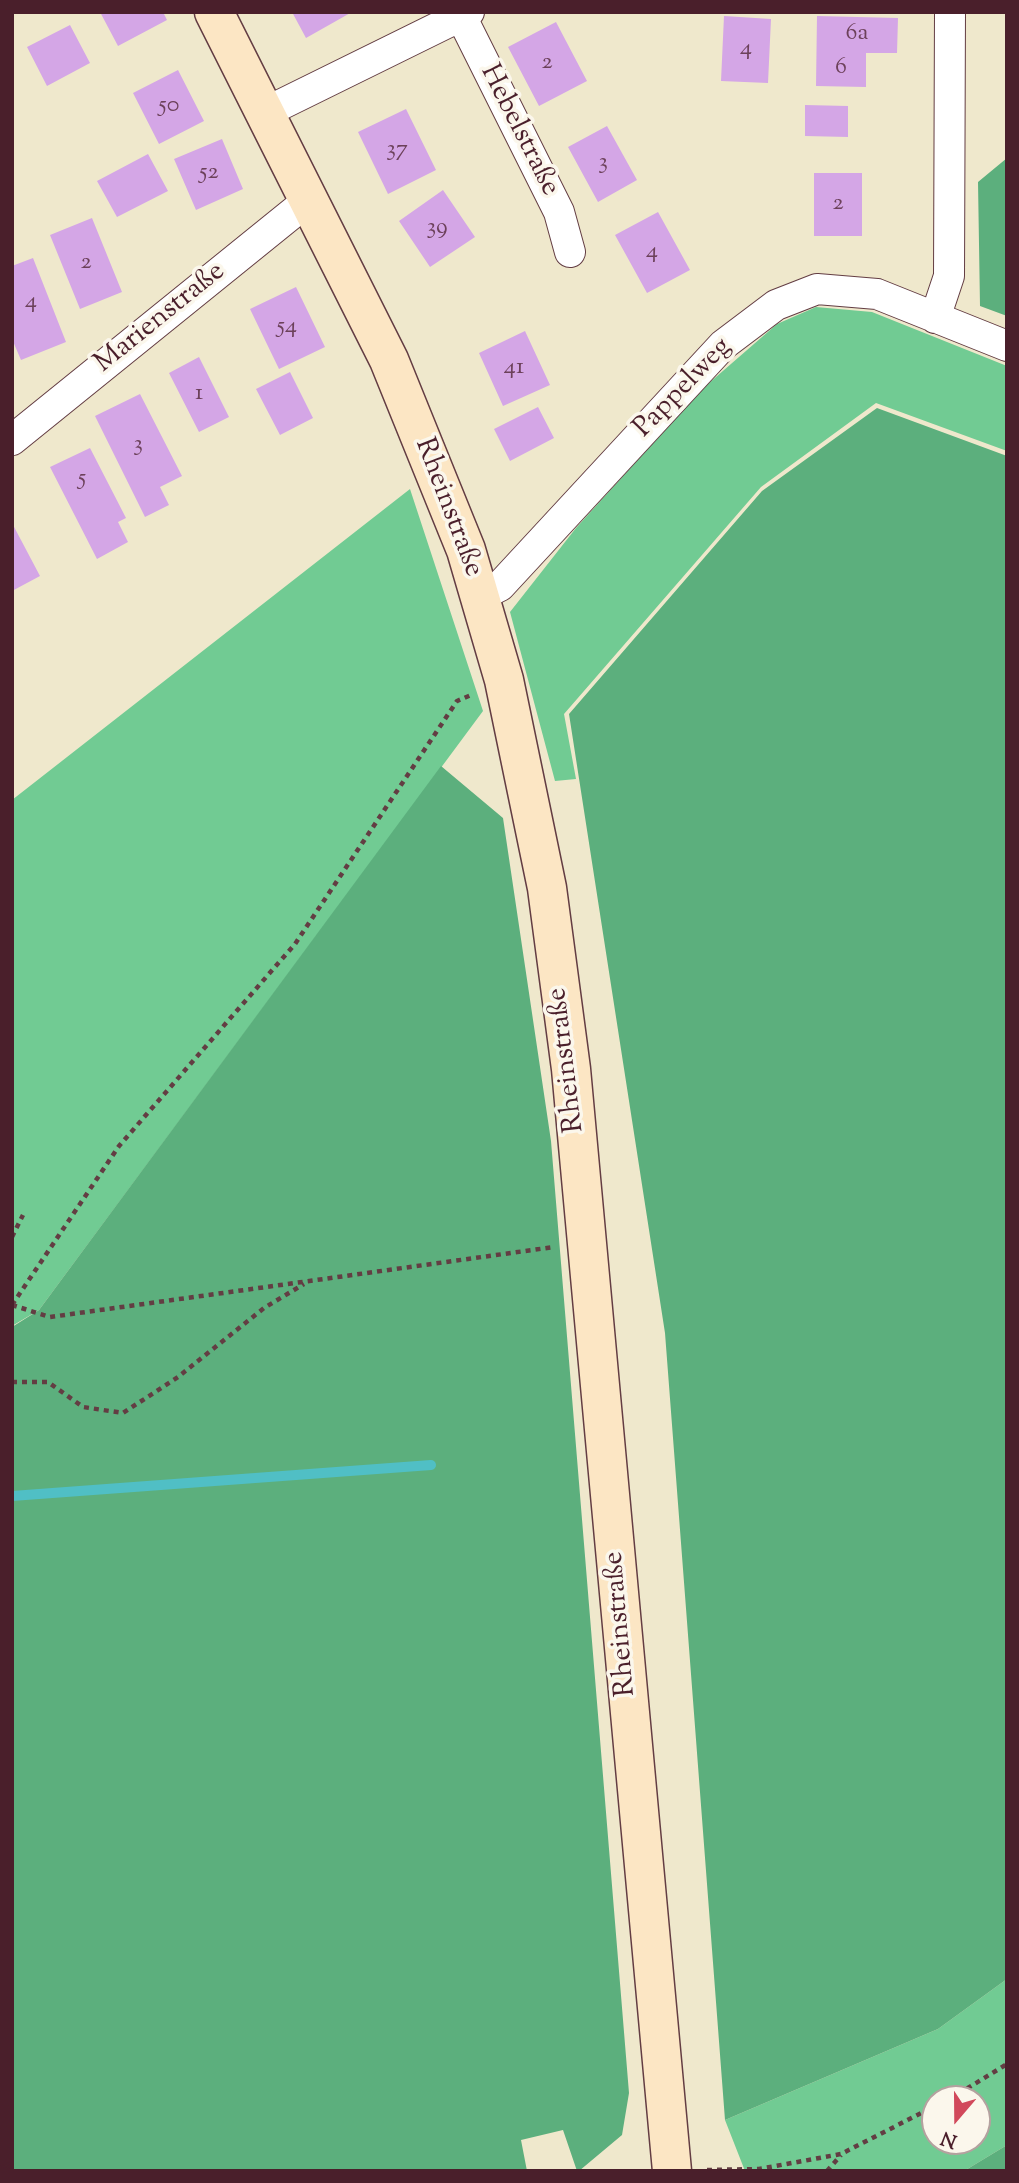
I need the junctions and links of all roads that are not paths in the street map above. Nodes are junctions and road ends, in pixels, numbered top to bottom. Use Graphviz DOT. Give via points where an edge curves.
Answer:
graph roads {
  1 [pos="214,12"];
  2 [pos="950,12"];
  3 [pos="463,14"];
  4 [pos="266,112"];
  5 [pos="310,199"];
  6 [pos="570,252"];
  7 [pos="935,318"];
  8 [pos="1007,346"];
  9 [pos="12,440"];
  10 [pos="480,596"];
  11 [pos="672,2171"];
  1 -- 4 [label="main road, Rheinstraße"];
  2 -- 7 [label="street" via="948,276"];
  3 -- 4 [label="street"];
  3 -- 6 [label="street, Hebelstraße" via="559,212"];
  4 -- 5 [label="main road, Rheinstraße"];
  5 -- 9 [label="street, Marienstraße"];
  5 -- 10 [label="main road, Rheinstraße" via="389,360"];
  7 -- 8 [label="street, Pappelweg"];
  7 -- 10 [label="street, Pappelweg" via="877,294 817,289 776,305 723,345 500,586"];
  10 -- 11 [label="main road, Rheinstraße" via="504,680 547,888 571,1069"];
}
